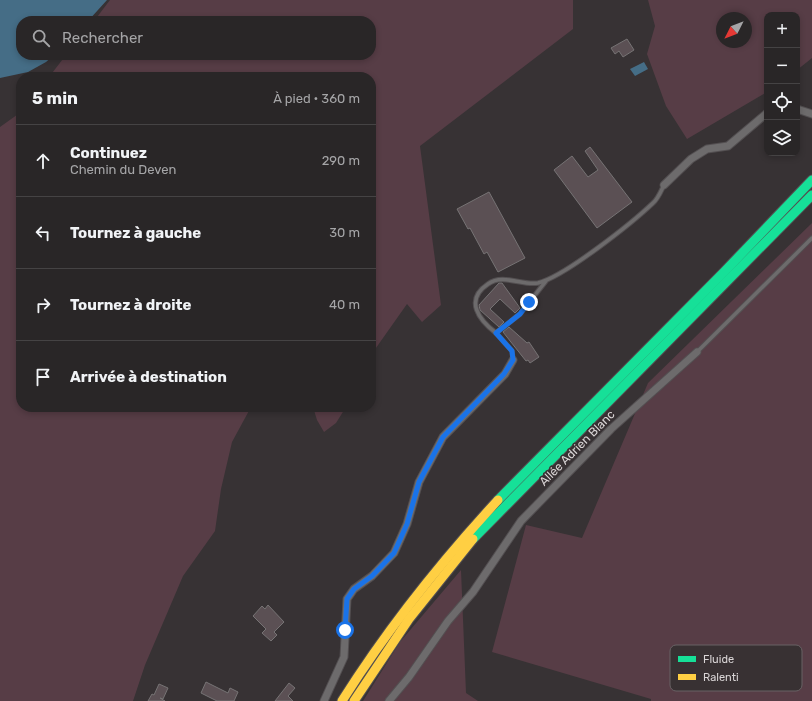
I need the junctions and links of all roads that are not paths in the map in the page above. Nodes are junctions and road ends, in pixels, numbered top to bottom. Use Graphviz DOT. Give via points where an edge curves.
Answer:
graph roads {
  1 [pos="800,110"];
  2 [pos="812,114"];
  3 [pos="764,116"];
  4 [pos="812,180"];
  5 [pos="664,185"];
  6 [pos="812,195"];
  7 [pos="812,238"];
  8 [pos="546,281"];
  9 [pos="496,333"];
  10 [pos="697,352"];
  11 [pos="513,360"];
  12 [pos="324,701"];
  13 [pos="342,701"];
  14 [pos="354,701"];
  15 [pos="389,701"];
  1 -- 2 [label="street"];
  3 -- 5 [label="street" via="728,146 708,149 691,159"];
  4 -- 13 [label="main road" via="464,536 396,618"];
  5 -- 8 [label="lane" via="654,202 620,230"];
  6 -- 14 [label="main road" via="471,541 436,581 403,625"];
  7 -- 10 [label="lane, Allée Adrien Blanc"];
  8 -- 9 [label="lane" via="520,314"];
  8 -- 9 [label="lane" via="536,283 496,280 487,284 478,295 475,306 477,314"];
  9 -- 11 [label="lane" via="512,351"];
  10 -- 15 [label="street, Allée Adrien Blanc" via="611,429 521,521 473,592 448,621"];
  11 -- 12 [label="street" via="504,374 443,437 419,482 407,524 394,553 372,576 354,589 347,599 344,657"];
}
